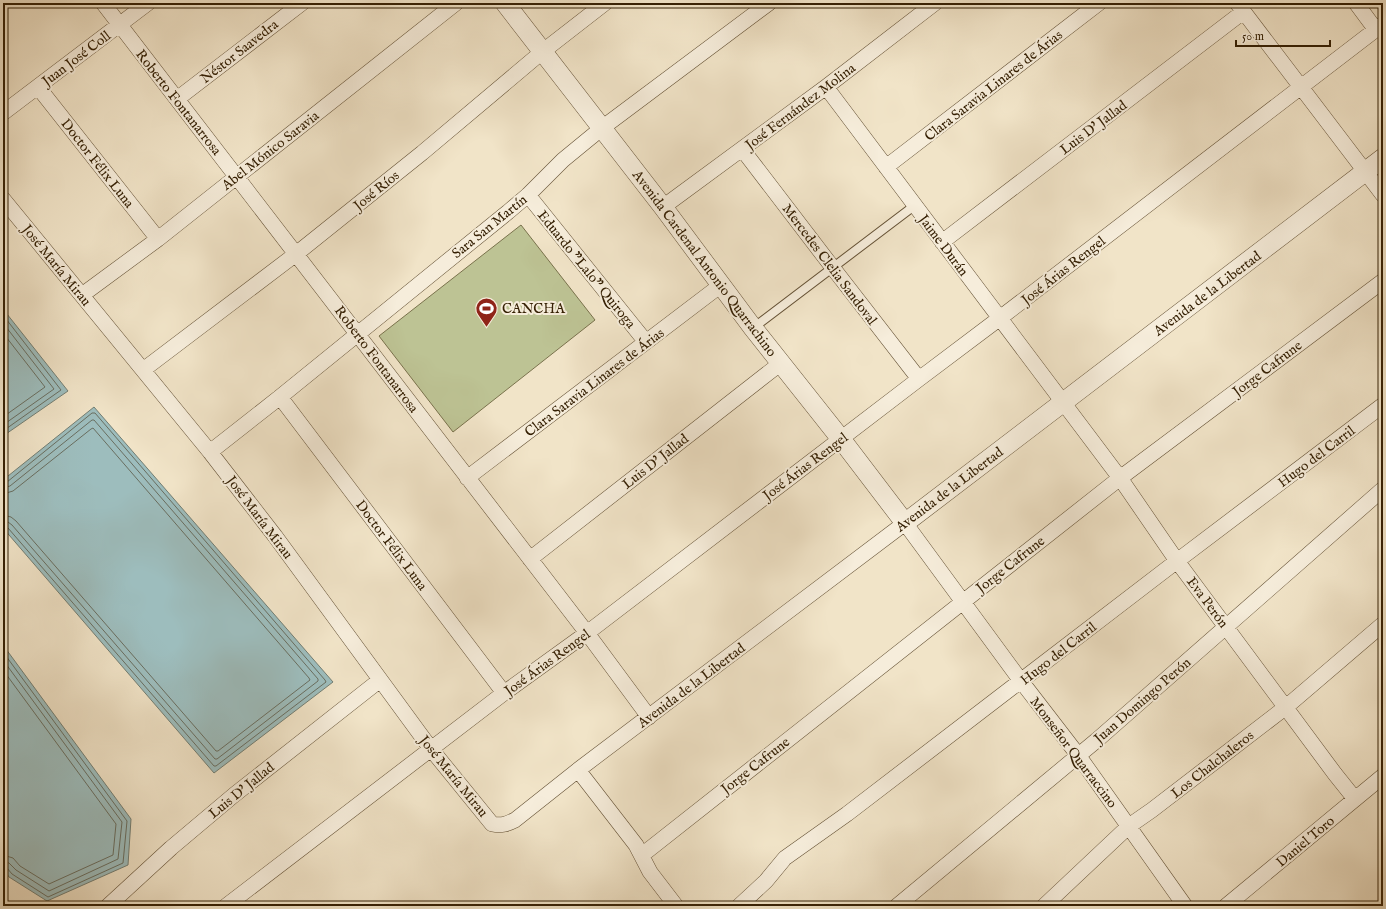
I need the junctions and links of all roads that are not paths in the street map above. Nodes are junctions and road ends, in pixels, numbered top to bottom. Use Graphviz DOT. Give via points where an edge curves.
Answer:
graph roads {
  1 [pos="103,3"];
  2 [pos="148,3"];
  3 [pos="302,3"];
  4 [pos="456,3"];
  5 [pos="505,3"];
  6 [pos="605,3"];
  7 [pos="769,3"];
  8 [pos="935,3"];
  9 [pos="1099,3"];
  10 [pos="1356,3"];
  11 [pos="1240,8"];
  12 [pos="120,25"];
  13 [pos="1379,27"];
  14 [pos="542,52"];
  15 [pos="38,87"];
  16 [pos="826,87"];
  17 [pos="1301,87"];
  18 [pos="177,99"];
  19 [pos="3,113"];
  20 [pos="602,128"];
  21 [pos="742,149"];
  22 [pos="1383,158"];
  23 [pos="886,167"];
  24 [pos="1365,172"];
  25 [pos="236,177"];
  26 [pos="1383,195"];
  27 [pos="528,196"];
  28 [pos="3,199"];
  29 [pos="663,206"];
  30 [pos="914,206"];
  31 [pos="158,239"];
  32 [pos="942,242"];
  33 [pos="296,254"];
  34 [pos="832,268"];
  35 [pos="1383,281"];
  36 [pos="721,285"];
  37 [pos="82,295"];
  38 [pos="1000,318"];
  39 [pos="754,328"];
  40 [pos="358,333"];
  41 [pos="646,342"];
  42 [pos="781,363"];
  43 [pos="143,370"];
  44 [pos="918,379"];
  45 [pos="280,398"];
  46 [pos="1063,403"];
  47 [pos="1383,405"];
  48 [pos="841,439"];
  49 [pos="210,452"];
  50 [pos="467,478"];
  51 [pos="1120,478"];
  52 [pos="1383,489"];
  53 [pos="905,523"];
  54 [pos="530,559"];
  55 [pos="1177,561"];
  56 [pos="963,601"];
  57 [pos="1383,624"];
  58 [pos="1226,625"];
  59 [pos="587,633"];
  60 [pos="380,680"];
  61 [pos="1021,681"];
  62 [pos="504,693"];
  63 [pos="1286,707"];
  64 [pos="648,717"];
  65 [pos="431,749"];
  66 [pos="1078,755"];
  67 [pos="578,770"];
  68 [pos="1383,776"];
  69 [pos="1356,799"];
  70 [pos="515,820"];
  71 [pos="1129,826"];
  72 [pos="642,855"];
  73 [pos="108,906"];
  74 [pos="226,906"];
  75 [pos="676,906"];
  76 [pos="739,906"];
  77 [pos="897,906"];
  78 [pos="1044,906"];
  79 [pos="1185,906"];
  80 [pos="1226,906"];
  1 -- 12 [label="street, Roberto Fontanarrosa"];
  2 -- 12 [label="street, Juan José Coll"];
  3 -- 18 [label="street, Néstor Saavedra"];
  4 -- 25 [label="street, Abel Mónico Saravia"];
  5 -- 14 [label="street, Avenida Cardenal Antonio Quarrachino"];
  6 -- 14 [label="street, José Ríos"];
  7 -- 20 [label="street, Sara San Martín"];
  8 -- 16 [label="street, José Fernández Molina"];
  9 -- 23 [label="street, Clara Saravia Linares de Árias"];
  10 -- 13 [label="street"];
  11 -- 17 [label="street"];
  11 -- 32 [label="street, Luis D' Jallad"];
  12 -- 15 [label="street, Juan José Coll"];
  12 -- 18 [label="street, Roberto Fontanarrosa"];
  13 -- 17 [label="street, José Árias Rengel"];
  14 -- 20 [label="street, Avenida Cardenal Antonio Quarrachino"];
  14 -- 33 [label="street, José Ríos"];
  15 -- 19 [label="street, Juan José Coll"];
  15 -- 31 [label="street, Doctor Félix Luna"];
  16 -- 21 [label="street, José Fernández Molina"];
  16 -- 23 [label="street, Jaime Durán"];
  17 -- 24 [label="street"];
  17 -- 38 [label="street, José Árias Rengel"];
  18 -- 25 [label="street, Roberto Fontanarrosa"];
  20 -- 27 [label="street, Sara San Martín" via="563,160"];
  20 -- 29 [label="street, Avenida Cardenal Antonio Quarrachino"];
  21 -- 29 [label="street, José Fernández Molina"];
  21 -- 34 [label="street, Mercedes Clelia Sandoval"];
  22 -- 24 [label="street, Avenida de la Libertad"];
  23 -- 30 [label="street, Jaime Durán"];
  24 -- 26 [label="street"];
  24 -- 46 [label="street, Avenida de la Libertad"];
  25 -- 31 [label="street, Abel Mónico Saravia"];
  25 -- 33 [label="street, Roberto Fontanarrosa"];
  27 -- 40 [label="street, Sara San Martín"];
  27 -- 41 [label="street, Eduardo \"Lalo\" Quiroga"];
  28 -- 37 [label="street, José María Mirau"];
  29 -- 36 [label="street, Avenida Cardenal Antonio Quarrachino"];
  30 -- 32 [label="street, Jaime Durán"];
  30 -- 34 [label="lane"];
  31 -- 37 [label="street, Abel Mónico Saravia"];
  32 -- 38 [label="street, Jaime Durán"];
  33 -- 40 [label="street, Roberto Fontanarrosa"];
  33 -- 43 [label="street, José Ríos"];
  34 -- 39 [label="lane"];
  34 -- 44 [label="street, Mercedes Clelia Sandoval"];
  35 -- 51 [label="street, Jorge Cafrune"];
  36 -- 39 [label="street, Avenida Cardenal Antonio Quarrachino"];
  36 -- 41 [label="street, Clara Saravia Linares de Árias"];
  37 -- 43 [label="street, José María Mirau"];
  38 -- 44 [label="street, José Árias Rengel"];
  38 -- 46 [label="street, Jaime Durán"];
  39 -- 42 [label="street, Avenida Cardenal Antonio Quarrachino"];
  40 -- 45 [label="street, Sara San Martín"];
  40 -- 50 [label="street, Roberto Fontanarrosa"];
  41 -- 50 [label="street, Clara Saravia Linares de Árias"];
  42 -- 48 [label="street, Avenida Cardenal Antonio Quarrachino"];
  42 -- 54 [label="street, Luis D' Jallad"];
  43 -- 49 [label="street, José María Mirau"];
  44 -- 48 [label="street, José Árias Rengel"];
  45 -- 49 [label="street, Sara San Martín"];
  45 -- 62 [label="street, Doctor Félix Luna"];
  46 -- 51 [label="street, Eva Perón"];
  46 -- 53 [label="street, Avenida de la Libertad"];
  47 -- 55 [label="street, Hugo del Carril"];
  48 -- 53 [label="street, Avenida Cardenal Antonio Quarrachino"];
  48 -- 59 [label="street, José Árias Rengel"];
  49 -- 60 [label="street, José María Mirau"];
  50 -- 54 [label="street, Roberto Fontanarrosa"];
  51 -- 55 [label="street, Eva Perón"];
  51 -- 56 [label="street, Jorge Cafrune"];
  52 -- 58 [label="street, Juan Domingo Perón"];
  53 -- 56 [label="street, Monseñor Quarraccino"];
  53 -- 64 [label="street, Avenida de la Libertad"];
  54 -- 59 [label="street, Roberto Fontanarrosa"];
  55 -- 58 [label="street, Eva Perón"];
  55 -- 61 [label="street, Hugo del Carril"];
  56 -- 61 [label="street, Monseñor Quarraccino"];
  56 -- 72 [label="street, Jorge Cafrune"];
  57 -- 63 [label="street, Los Chalchaleros"];
  58 -- 63 [label="street, Eva Perón"];
  58 -- 66 [label="street, Juan Domingo Perón"];
  59 -- 62 [label="street, José Árias Rengel"];
  59 -- 64 [label="street, Roberto Fontanarrosa"];
  60 -- 65 [label="street, José María Mirau"];
  60 -- 73 [label="street, Luis D' Jallad" via="234,795"];
  61 -- 66 [label="street, Monseñor Quarraccino"];
  61 -- 76 [label="street, Hugo del Carril" via="785,858 766,881"];
  62 -- 65 [label="street, José Árias Rengel"];
  63 -- 69 [label="street, Eva Perón"];
  63 -- 71 [label="street, Los Chalchaleros"];
  64 -- 67 [label="street, Avenida de la Libertad"];
  65 -- 70 [label="street, José María Mirau" via="492,824 505,825"];
  65 -- 74 [label="street, José Árias Rengel"];
  66 -- 71 [label="street, Monseñor Quarraccino"];
  66 -- 77 [label="street, Juan Domingo Perón"];
  67 -- 70 [label="street, Avenida de la Libertad"];
  67 -- 72 [label="street"];
  68 -- 69 [label="street, Daniel Toro"];
  69 -- 80 [label="street, Daniel Toro"];
  71 -- 78 [label="street, Los Chalchaleros"];
  71 -- 79 [label="street, Monseñor Quarraccino"];
  72 -- 75 [label="street" via="650,872"];
}
